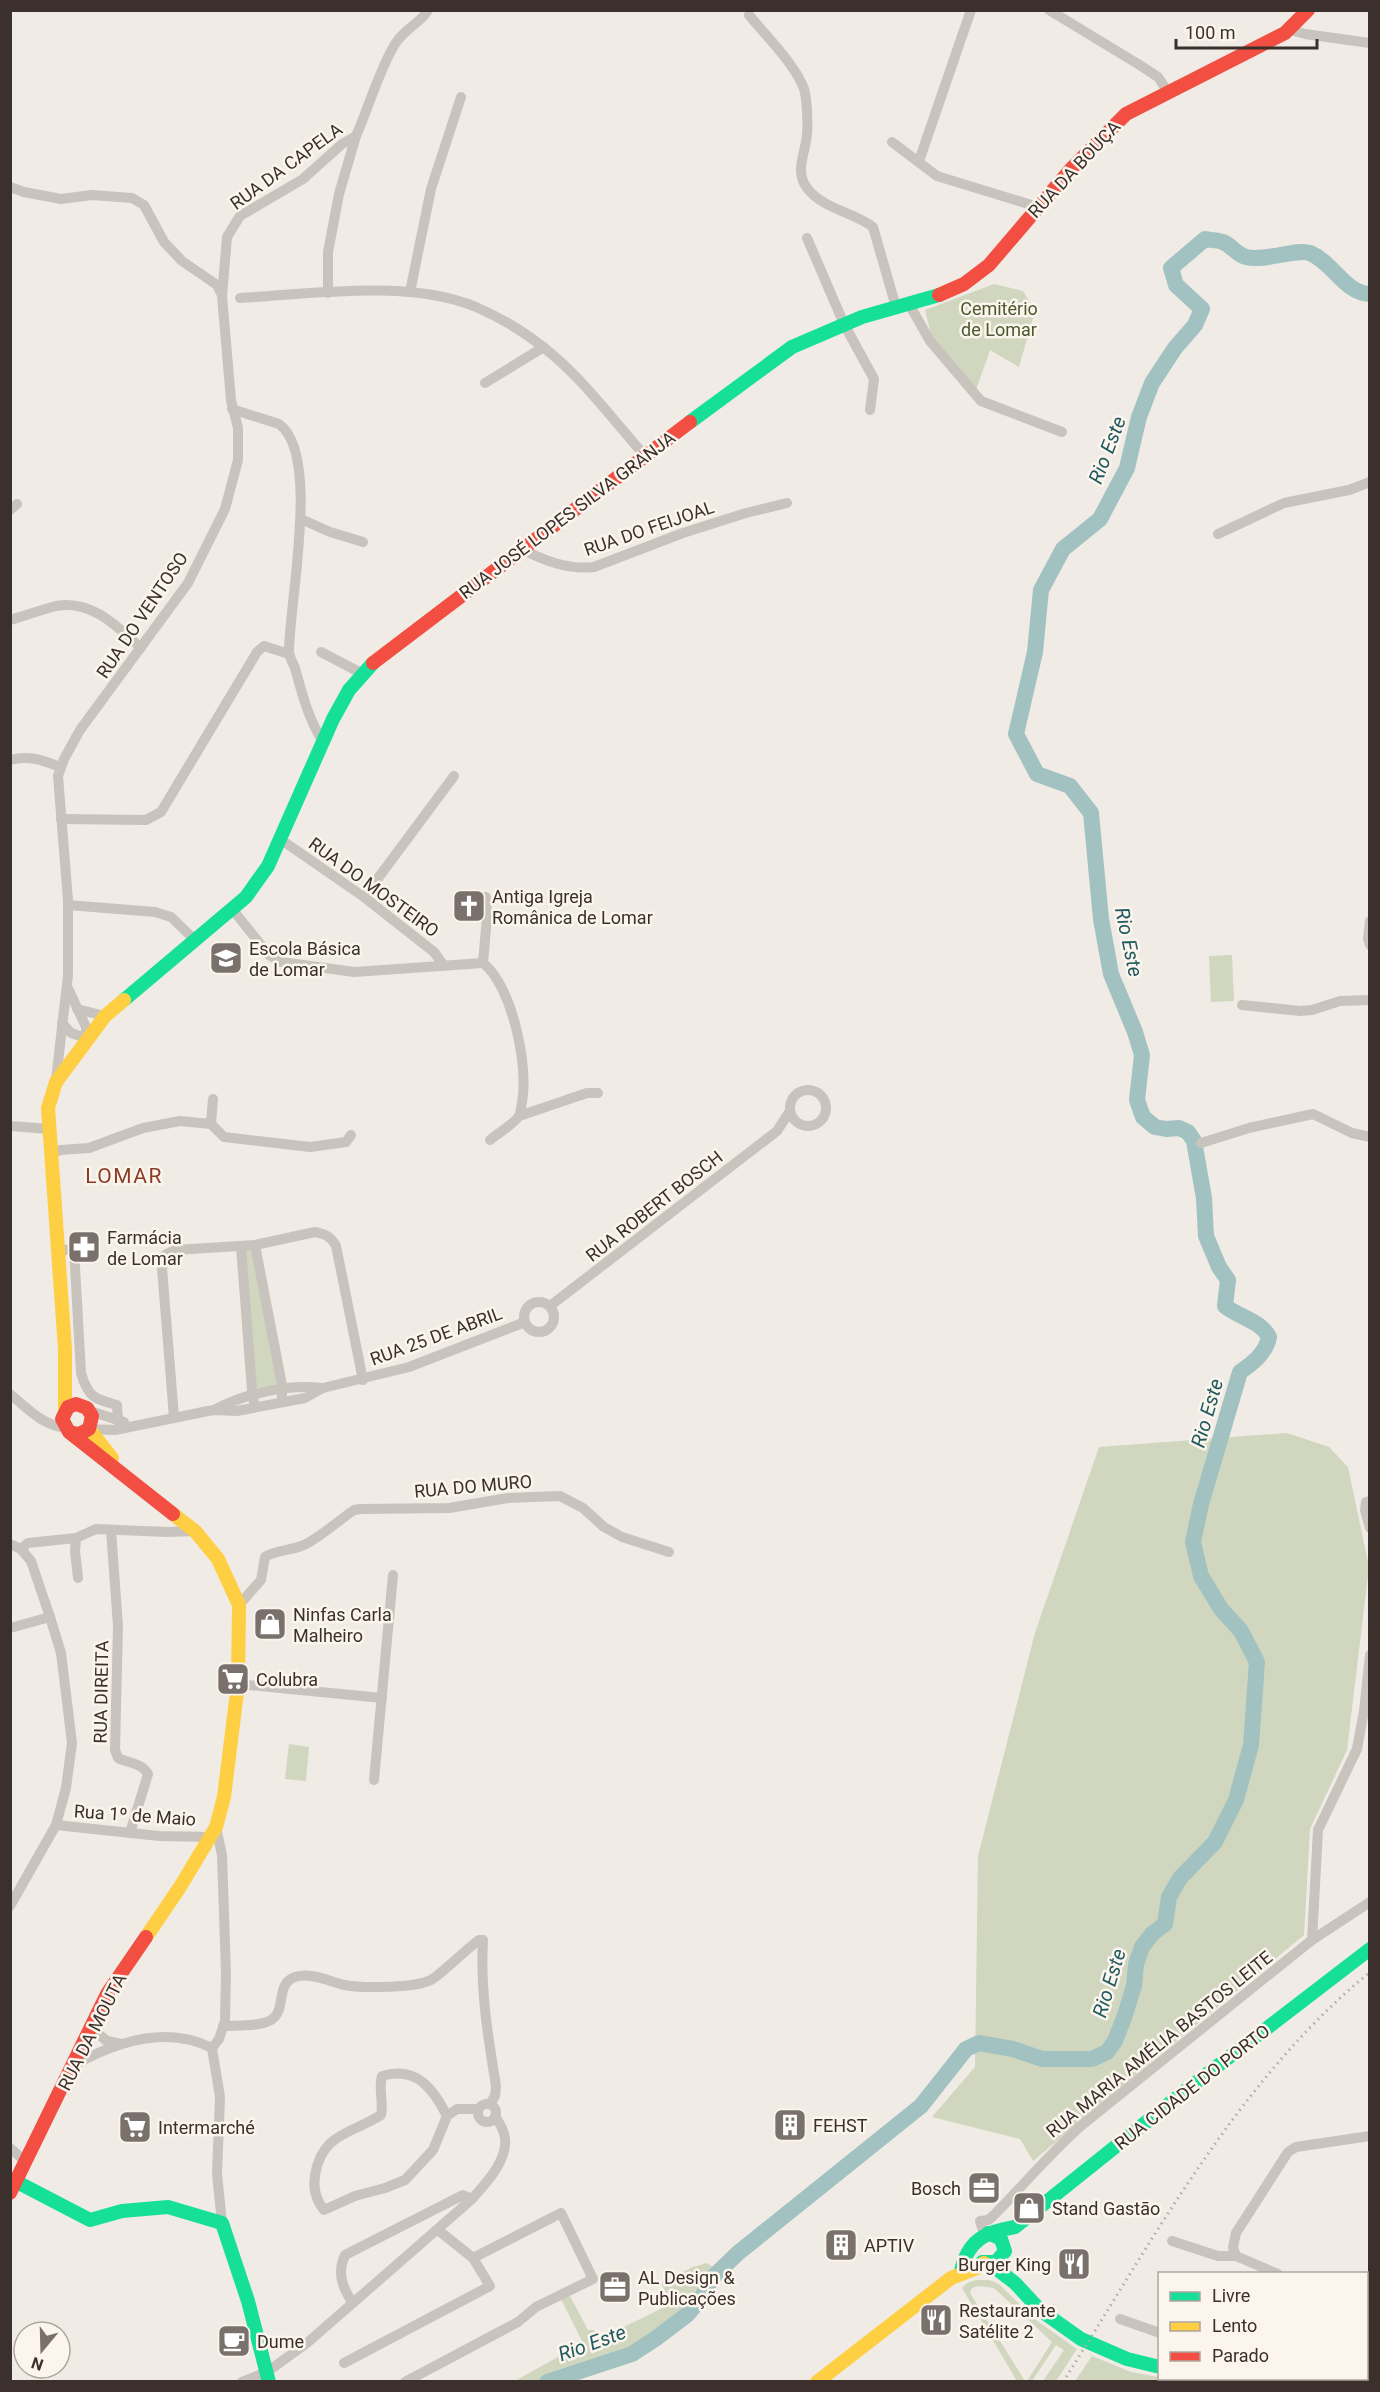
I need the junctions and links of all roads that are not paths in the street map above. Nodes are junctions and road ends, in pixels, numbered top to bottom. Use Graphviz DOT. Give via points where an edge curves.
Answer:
graph roads {
  1 [pos="428,10"];
  2 [pos="971,10"];
  3 [pos="1049,10"];
  4 [pos="1308,10"];
  5 [pos="749,15"];
  6 [pos="1290,30"];
  7 [pos="1370,43"];
  8 [pos="1168,92"];
  9 [pos="461,97"];
  10 [pos="356,136"];
  11 [pos="892,142"];
  12 [pos="919,161"];
  13 [pos="10,187"];
  14 [pos="1038,207"];
  15 [pos="807,238"];
  16 [pos="410,292"];
  17 [pos="328,293"];
  18 [pos="222,296"];
  19 [pos="240,298"];
  20 [pos="903,306"];
  21 [pos="844,324"];
  22 [pos="544,347"];
  23 [pos="485,383"];
  24 [pos="232,409"];
  25 [pos="870,410"];
  26 [pos="1062,432"];
  27 [pos="646,457"];
  28 [pos="1370,482"];
  29 [pos="787,503"];
  30 [pos="301,519"];
  31 [pos="1218,534"];
  32 [pos="363,542"];
  33 [pos="523,550"];
  34 [pos="10,620"];
  35 [pos="141,648"];
  36 [pos="321,651"];
  37 [pos="289,654"];
  38 [pos="363,674"];
  39 [pos="322,740"];
  40 [pos="10,760"];
  41 [pos="60,767"];
  42 [pos="454,776"];
  43 [pos="61,819"];
  44 [pos="280,839"];
  45 [pos="364,897"];
  46 [pos="486,897"];
  47 [pos="68,905"];
  48 [pos="233,910"];
  49 [pos="1370,921"];
  50 [pos="195,940"];
  51 [pos="1370,945"];
  52 [pos="483,963"];
  53 [pos="444,966"];
  54 [pos="67,986"];
  55 [pos="1370,1000"];
  56 [pos="1242,1005"];
  57 [pos="77,1009"];
  58 [pos="105,1016"];
  59 [pos="62,1023"];
  60 [pos="86,1038"];
  61 [pos="56,1082"];
  62 [pos="598,1093"];
  63 [pos="213,1099"];
  64 [pos="790,1112"];
  65 [pos="519,1116"];
  66 [pos="212,1124"];
  67 [pos="803,1125"];
  68 [pos="10,1126"];
  69 [pos="49,1129"];
  70 [pos="777,1131"];
  71 [pos="351,1135"];
  72 [pos="1370,1137"];
  73 [pos="490,1140"];
  74 [pos="1201,1143"];
  75 [pos="50,1155"];
  76 [pos="255,1245"];
  77 [pos="241,1246"];
  78 [pos="57,1251"];
  79 [pos="550,1306"];
  80 [pos="525,1322"];
  81 [pos="65,1349"];
  82 [pos="363,1380"];
  83 [pos="323,1388"];
  84 [pos="282,1390"];
  85 [pos="10,1394"];
  86 [pos="253,1395"];
  87 [pos="282,1402"];
  88 [pos="257,1407"];
  89 [pos="27,1408"];
  90 [pos="86,1408"];
  91 [pos="213,1410"];
  92 [pos="64,1412"];
  93 [pos="174,1417"];
  94 [pos="116,1425"];
  95 [pos="89,1429"];
  96 [pos="67,1430"];
  97 [pos="115,1462"];
  98 [pos="135,1483"];
  99 [pos="1368,1501"];
  100 [pos="1370,1528"];
  101 [pos="111,1530"];
  102 [pos="195,1531"];
  103 [pos="76,1538"];
  104 [pos="10,1544"];
  105 [pos="21,1549"];
  106 [pos="669,1552"];
  107 [pos="393,1575"];
  108 [pos="78,1578"];
  109 [pos="239,1605"];
  110 [pos="50,1617"];
  111 [pos="10,1628"];
  112 [pos="1370,1655"];
  113 [pos="238,1684"];
  114 [pos="382,1698"];
  115 [pos="374,1780"];
  116 [pos="56,1825"];
  117 [pos="130,1833"];
  118 [pos="215,1835"];
  119 [pos="1370,1902"];
  120 [pos="10,1906"];
  121 [pos="1312,1940"];
  122 [pos="1370,1949"];
  123 [pos="223,2026"];
  124 [pos="91,2028"];
  125 [pos="121,2044"];
  126 [pos="212,2048"];
  127 [pos="73,2066"];
  128 [pos="490,2104"];
  129 [pos="478,2109"];
  130 [pos="447,2116"];
  131 [pos="495,2116"];
  132 [pos="1370,2136"];
  133 [pos="10,2148"];
  134 [pos="26,2162"];
  135 [pos="14,2188"];
  136 [pos="472,2199"];
  137 [pos="222,2223"];
  138 [pos="1015,2228"];
  139 [pos="438,2230"];
  140 [pos="981,2233"];
  141 [pos="1172,2241"];
  142 [pos="1004,2250"];
  143 [pos="1236,2256"];
  144 [pos="473,2258"];
  145 [pos="987,2264"];
  146 [pos="962,2271"];
  147 [pos="1273,2272"];
  148 [pos="1012,2280"];
  149 [pos="352,2302"];
  150 [pos="1120,2319"];
  151 [pos="1158,2332"];
  152 [pos="344,2363"];
  153 [pos="1158,2367"];
  154 [pos="268,2377"];
  155 [pos="242,2382"];
  156 [pos="405,2382"];
  157 [pos="818,2382"];
  1 -- 10 [label="street, RUA DA CAPELA" via="395,44"];
  2 -- 12 [label="street"];
  3 -- 8 [label="street" via="1158,77"];
  4 -- 6 [label="main road, RUA DA BOUÇA"];
  5 -- 20 [label="street" via="795,71 804,90 807,134 800,170 806,187 822,201 873,227"];
  6 -- 7 [label="street"];
  6 -- 8 [label="main road, RUA DA BOUÇA"];
  8 -- 14 [label="main road, RUA DA BOUÇA" via="1126,114"];
  9 -- 16 [label="street" via="431,189"];
  10 -- 17 [label="street" via="330,241"];
  10 -- 18 [label="street, RUA DA CAPELA" via="303,179 240,216 227,237"];
  11 -- 12 [label="street"];
  12 -- 14 [label="street" via="937,176"];
  13 -- 18 [label="street" via="61,199 92,195 132,198 144,205 164,242 182,261 217,285"];
  14 -- 20 [label="main road, RUA DA BOUÇA" via="988,265 964,284"];
  15 -- 21 [label="street"];
  16 -- 17 [label="street"];
  16 -- 22 [label="street" via="475,307"];
  17 -- 19 [label="street"];
  18 -- 24 [label="street, RUA DO VENTOSO"];
  20 -- 21 [label="main road, RUA DA BOUÇA"];
  20 -- 26 [label="street" via="981,401"];
  21 -- 25 [label="street" via="874,379"];
  21 -- 27 [label="main road, RUA JOSÉ LOPES SILVA GRANJA" via="784,353"];
  22 -- 23 [label="street"];
  22 -- 27 [label="street" via="579,380"];
  24 -- 30 [label="street" via="286,429 298,461"];
  24 -- 35 [label="street, RUA DO VENTOSO" via="238,428 238,460 225,509 188,582"];
  27 -- 33 [label="main road, RUA JOSÉ LOPES SILVA GRANJA"];
  28 -- 31 [label="street" via="1284,503"];
  29 -- 33 [label="street, RUA DO FEIJOAL" via="683,533 594,567 580,569 551,563"];
  30 -- 32 [label="street"];
  30 -- 37 [label="street"];
  33 -- 38 [label="main road, RUA JOSÉ LOPES SILVA GRANJA"];
  34 -- 35 [label="street" via="58,606 80,607 106,617"];
  35 -- 41 [label="street, RUA DO VENTOSO" via="80,730"];
  36 -- 38 [label="street"];
  37 -- 39 [label="street" via="312,724"];
  37 -- 43 [label="street" via="264,646 257,652 161,812 146,820"];
  38 -- 39 [label="main road, RUA JOSÉ LOPES SILVA GRANJA" via="349,690"];
  39 -- 44 [label="main road, RUA JOSÉ LOPES SILVA GRANJA"];
  40 -- 41 [label="street" via="39,758"];
  41 -- 43 [label="street"];
  42 -- 45 [label="street"];
  43 -- 47 [label="street"];
  44 -- 45 [label="street, RUA DO MOSTEIRO"];
  44 -- 48 [label="main road, RUA JOSÉ LOPES SILVA GRANJA" via="268,866"];
  45 -- 53 [label="street, RUA DO MOSTEIRO" via="434,952"];
  46 -- 52 [label="street"];
  47 -- 50 [label="street" via="171,916"];
  47 -- 54 [label="street"];
  48 -- 50 [label="main road, RUA JOSÉ LOPES SILVA GRANJA"];
  48 -- 53 [label="street" via="269,955 281,962 354,972"];
  49 -- 51 [label="street"];
  50 -- 58 [label="main road, RUA JOSÉ LOPES SILVA GRANJA"];
  52 -- 53 [label="street"];
  52 -- 65 [label="street" via="498,980 517,1030 525,1088"];
  54 -- 57 [label="street"];
  54 -- 59 [label="street"];
  55 -- 56 [label="street" via="1340,1001 1306,1011"];
  57 -- 58 [label="street"];
  57 -- 60 [label="street" via="86,1027"];
  58 -- 60 [label="main road, RUA JOSÉ LOPES SILVA GRANJA"];
  59 -- 60 [label="street" via="71,1033"];
  59 -- 61 [label="street"];
  60 -- 61 [label="main road, RUA JOSÉ LOPES SILVA GRANJA"];
  61 -- 69 [label="main road, RUA JOSÉ LOPES SILVA GRANJA" via="48,1108"];
  62 -- 65 [label="street"];
  63 -- 66 [label="street"];
  64 -- 67 [label="street"];
  64 -- 67 [label="street, RUA ROBERT BOSCH" via="792,1098 801,1091 821,1095 826,1106 824,1117 815,1125"];
  64 -- 70 [label="street, RUA ROBERT BOSCH"];
  65 -- 73 [label="street"];
  66 -- 71 [label="street" via="224,1137 310,1148 346,1142"];
  66 -- 75 [label="street" via="180,1121 144,1128 89,1148 60,1150"];
  67 -- 70 [label="street, RUA ROBERT BOSCH"];
  68 -- 69 [label="street"];
  69 -- 75 [label="main road, RUA JOSÉ LOPES SILVA GRANJA"];
  70 -- 79 [label="street, RUA ROBERT BOSCH"];
  72 -- 74 [label="street" via="1352,1133 1313,1114"];
  75 -- 78 [label="main road, RUA JOSÉ LOPES SILVA GRANJA"];
  76 -- 77 [label="street"];
  76 -- 82 [label="street" via="315,1232 333,1239"];
  76 -- 84 [label="street"];
  77 -- 86 [label="street"];
  77 -- 93 [label="street" via="175,1250 165,1255 162,1268"];
  78 -- 81 [label="main road, RUA JOSÉ LOPES SILVA GRANJA"];
  78 -- 94 [label="street" via="74,1249 81,1373 87,1391 96,1399 117,1405"];
  79 -- 80 [label="street, RUA ROBERT BOSCH" via="533,1303 526,1310"];
  79 -- 80 [label="street" via="554,1318 548,1329 535,1331"];
  80 -- 82 [label="street, RUA 25 DE ABRIL" via="409,1367"];
  81 -- 90 [label="main road" via="72,1381"];
  81 -- 92 [label="main road"];
  82 -- 83 [label="street, RUA 25 DE ABRIL"];
  83 -- 84 [label="street, RUA 25 DE ABRIL"];
  83 -- 87 [label="street, RUA 25 DE ABRIL" via="304,1398"];
  84 -- 86 [label="street, RUA 25 DE ABRIL"];
  84 -- 87 [label="street"];
  85 -- 89 [label="street"];
  86 -- 88 [label="street"];
  86 -- 91 [label="street, RUA 25 DE ABRIL"];
  87 -- 88 [label="street, RUA 25 DE ABRIL"];
  88 -- 91 [label="street, RUA 25 DE ABRIL"];
  89 -- 92 [label="street" via="51,1418"];
  89 -- 96 [label="street" via="39,1419"];
  90 -- 92 [label="main road" via="75,1404"];
  90 -- 94 [label="street"];
  90 -- 95 [label="main road" via="92,1420"];
  91 -- 93 [label="street, RUA 25 DE ABRIL"];
  92 -- 96 [label="main road"];
  93 -- 94 [label="street, RUA 25 DE ABRIL"];
  94 -- 95 [label="street, RUA 25 DE ABRIL"];
  94 -- 97 [label="street" via="108,1442"];
  95 -- 96 [label="main road" via="79,1434"];
  95 -- 97 [label="main road"];
  96 -- 98 [label="main road"];
  97 -- 98 [label="main road"];
  98 -- 102 [label="main road"];
  99 -- 100 [label="street" via="1365,1510"];
  101 -- 102 [label="street"];
  101 -- 103 [label="street" via="96,1529"];
  101 -- 117 [label="street, RUA DIREITA" via="118,1626 115,1750 118,1758 138,1765 148,1774"];
  102 -- 109 [label="main road" via="218,1559"];
  103 -- 105 [label="street" via="28,1543"];
  103 -- 108 [label="street"];
  104 -- 105 [label="street"];
  105 -- 110 [label="street" via="31,1561"];
  106 -- 109 [label="street, RUA DO MURO" via="622,1537 560,1496 508,1498 449,1508 354,1510 309,1543 265,1557 261,1580"];
  107 -- 114 [label="street"];
  109 -- 113 [label="main road, RUA DA MOUTA"];
  110 -- 111 [label="street"];
  110 -- 116 [label="street" via="60,1653 72,1743"];
  112 -- 121 [label="street" via="1358,1749 1318,1830"];
  113 -- 114 [label="street"];
  113 -- 118 [label="main road, RUA DA MOUTA" via="224,1797"];
  114 -- 115 [label="street"];
  116 -- 117 [label="street, Rua 1º de Maio"];
  116 -- 120 [label="street"];
  117 -- 118 [label="street, Rua 1º de Maio"];
  118 -- 123 [label="street" via="222,1855 225,1917"];
  118 -- 124 [label="main road, RUA DA MOUTA" via="107,1994"];
  119 -- 121 [label="street, RUA MARIA AMÉLIA BASTOS LEITE"];
  121 -- 140 [label="street, RUA MARIA AMÉLIA BASTOS LEITE" via="1082,2125 988,2220"];
  122 -- 138 [label="main road, RUA CIDADE DO PORTO"];
  123 -- 126 [label="street"];
  123 -- 128 [label="street" via="271,2021 276,2017 283,1986 294,1978 318,1977 381,1988 425,1982 483,1940 484,2009 496,2086"];
  124 -- 125 [label="street" via="107,2041"];
  124 -- 127 [label="main road, RUA DA MOUTA"];
  125 -- 126 [label="street" via="145,2038 183,2037"];
  125 -- 127 [label="street"];
  126 -- 137 [label="street" via="220,2097 218,2174"];
  127 -- 134 [label="main road, RUA DA MOUTA"];
  128 -- 129 [label="street"];
  128 -- 131 [label="street"];
  129 -- 130 [label="street" via="457,2109"];
  129 -- 131 [label="street" via="483,2121"];
  130 -- 130 [label="street" via="433,2150 405,2180 324,2210 321,2206 313,2187 324,2148 381,2115 382,2076 407,2073 430,2089"];
  131 -- 136 [label="street" via="505,2137 504,2151"];
  132 -- 143 [label="street" via="1302,2146 1288,2152 1236,2233"];
  133 -- 134 [label="street"];
  134 -- 135 [label="main road, RUA DA MOUTA"];
  135 -- 137 [label="main road" via="90,2220 122,2211 168,2207"];
  136 -- 139 [label="street"];
  136 -- 149 [label="street" via="463,2195 345,2254 341,2282"];
  137 -- 154 [label="main road" via="240,2272"];
  138 -- 140 [label="main road, RUA CIDADE DO PORTO"];
  138 -- 142 [label="main road, RUA CIDADE DO PORTO"];
  139 -- 144 [label="street"];
  139 -- 149 [label="street"];
  140 -- 142 [label="main road" via="997,2235"];
  140 -- 145 [label="main road" via="976,2256"];
  140 -- 146 [label="main road, RUA CIDADE DO PORTO"];
  141 -- 143 [label="street" via="1218,2256"];
  142 -- 145 [label="main road, RUA CIDADE DO PORTO" via="998,2262"];
  142 -- 148 [label="main road"];
  143 -- 147 [label="street"];
  144 -- 152 [label="street" via="490,2286"];
  144 -- 156 [label="street" via="561,2213 593,2279"];
  145 -- 146 [label="main road, RUA CIDADE DO PORTO"];
  145 -- 148 [label="main road"];
  146 -- 157 [label="main road, RUA CIDADE DO PORTO"];
  148 -- 153 [label="main road" via="1031,2302 1083,2341 1122,2358"];
  149 -- 154 [label="street"];
  150 -- 151 [label="street"];
  154 -- 155 [label="street"];
}
